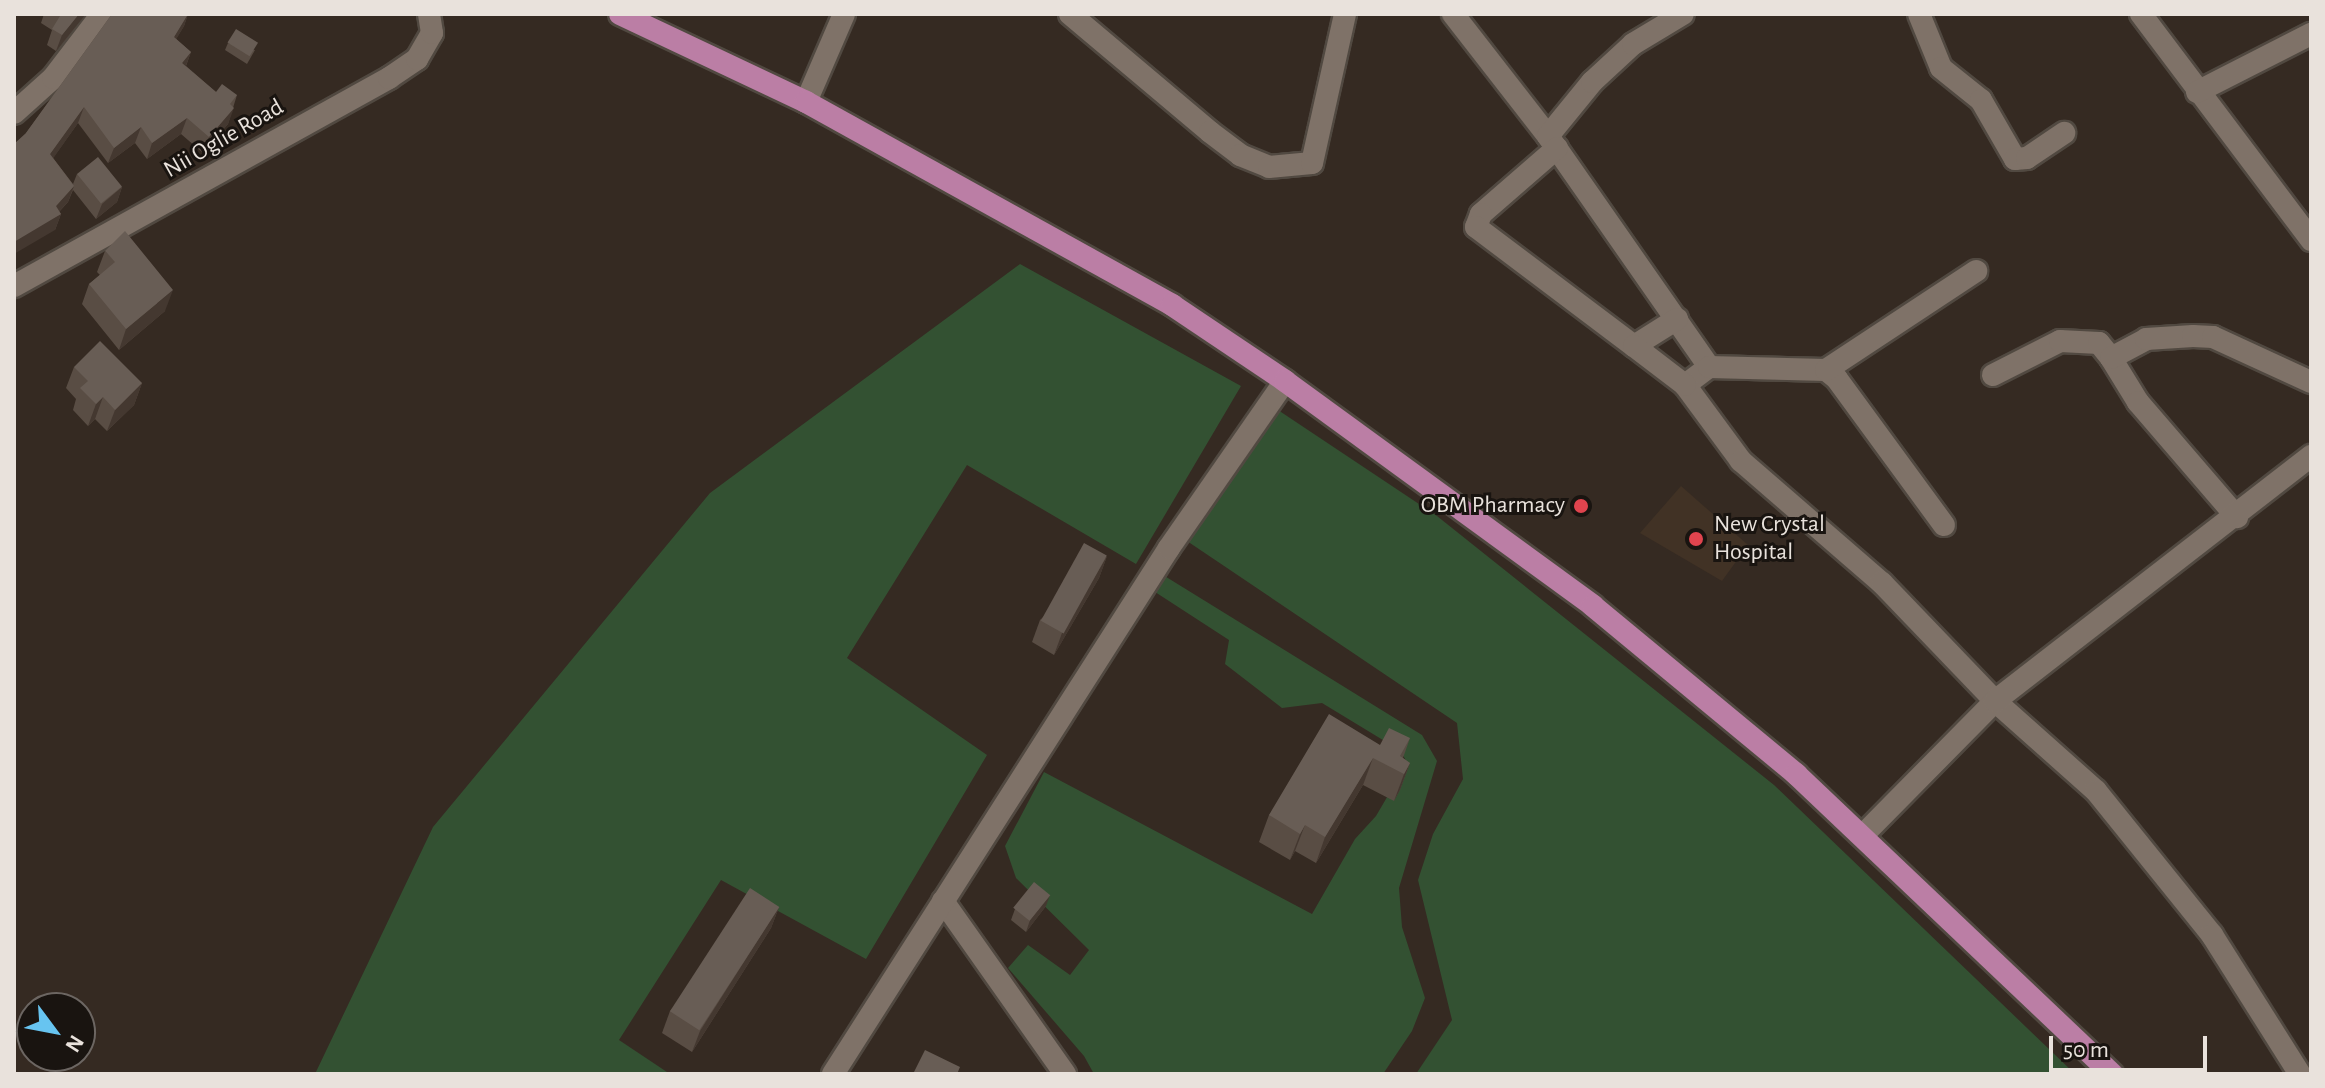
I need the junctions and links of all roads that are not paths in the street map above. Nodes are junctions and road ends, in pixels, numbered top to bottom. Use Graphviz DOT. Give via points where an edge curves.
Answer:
graph roads {
  1 [pos="102,14"];
  2 [pos="429,14"];
  3 [pos="620,14"];
  4 [pos="844,14"];
  5 [pos="1070,14"];
  6 [pos="1345,14"];
  7 [pos="1453,14"];
  8 [pos="1683,14"];
  9 [pos="1919,14"];
  10 [pos="2141,14"];
  11 [pos="2311,34"];
  12 [pos="2197,92"];
  13 [pos="806,102"];
  14 [pos="14,113"];
  15 [pos="2064,133"];
  16 [pos="1552,142"];
  17 [pos="2311,240"];
  18 [pos="1976,271"];
  19 [pos="14,286"];
  20 [pos="1677,319"];
  21 [pos="1634,346"];
  22 [pos="2111,358"];
  23 [pos="1709,367"];
  24 [pos="1826,370"];
  25 [pos="1993,375"];
  26 [pos="1285,381"];
  27 [pos="2311,382"];
  28 [pos="1685,385"];
  29 [pos="2311,456"];
  30 [pos="2237,517"];
  31 [pos="1944,525"];
  32 [pos="1995,701"];
  33 [pos="1862,836"];
  34 [pos="943,901"];
  35 [pos="833,1074"];
  36 [pos="1065,1074"];
  37 [pos="2112,1074"];
  38 [pos="2300,1074"];
  1 -- 14 [label="street" via="53,78"];
  2 -- 19 [label="street, Nii Oglie Road" via="432,33 417,59 389,78"];
  3 -- 13 [label="highway"];
  4 -- 13 [label="street"];
  5 -- 6 [label="street" via="1240,155 1281,167 1312,163"];
  7 -- 16 [label="street"];
  8 -- 16 [label="street" via="1633,44 1592,82"];
  9 -- 15 [label="street" via="1941,68 1981,100 2015,159 2027,158"];
  10 -- 12 [label="street"];
  11 -- 12 [label="street"];
  12 -- 17 [label="street"];
  13 -- 26 [label="highway" via="1172,305"];
  16 -- 20 [label="street"];
  16 -- 21 [label="street" via="1481,214 1476,227"];
  18 -- 24 [label="street"];
  20 -- 21 [label="street"];
  20 -- 23 [label="street"];
  21 -- 28 [label="street"];
  22 -- 25 [label="street" via="2099,343 2077,338 2060,341"];
  22 -- 27 [label="street" via="2146,339 2213,337"];
  22 -- 30 [label="street" via="2138,402"];
  23 -- 24 [label="street"];
  23 -- 28 [label="street"];
  24 -- 31 [label="street"];
  26 -- 33 [label="highway" via="1593,606 1796,774"];
  26 -- 34 [label="street" via="1169,548"];
  28 -- 32 [label="street" via="1741,461 1882,583"];
  29 -- 30 [label="street"];
  30 -- 32 [label="street"];
  32 -- 33 [label="street"];
  32 -- 38 [label="street" via="2096,791 2212,935"];
  33 -- 37 [label="highway"];
  34 -- 35 [label="street"];
  34 -- 36 [label="street"];
}
